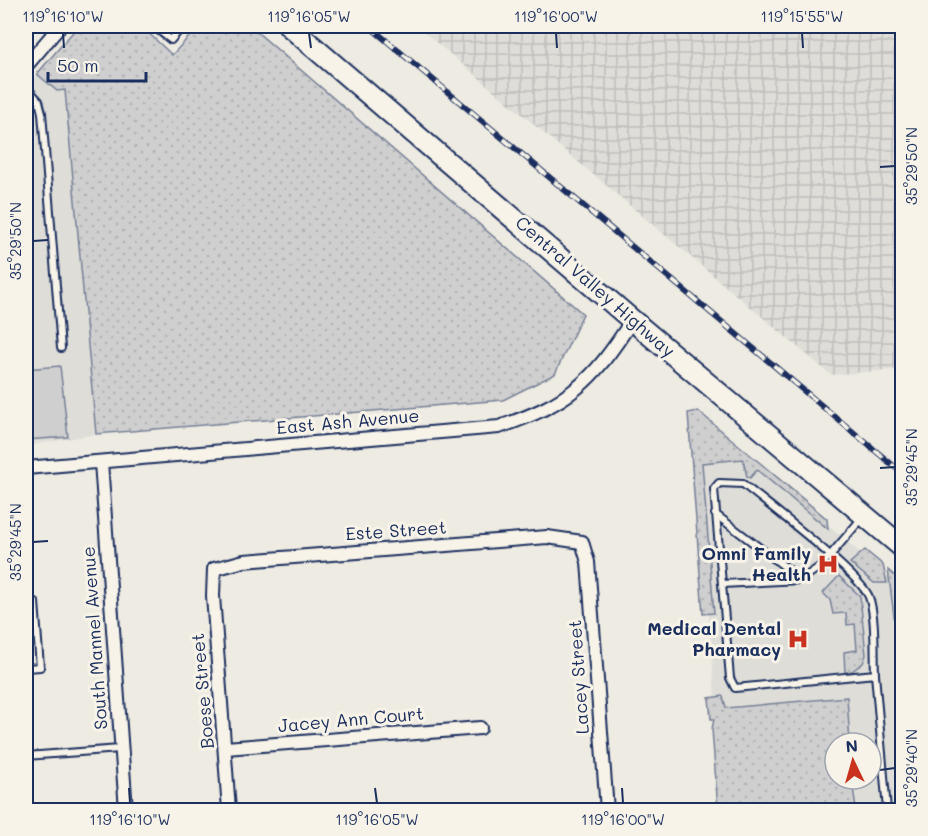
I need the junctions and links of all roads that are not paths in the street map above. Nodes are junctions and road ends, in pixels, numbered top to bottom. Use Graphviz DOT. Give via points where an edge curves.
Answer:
graph roads {
  1 [pos="60,26"];
  2 [pos="153,26"];
  3 [pos="183,26"];
  4 [pos="289,26"];
  5 [pos="26,66"];
  6 [pos="26,87"];
  7 [pos="632,320"];
  8 [pos="61,348"];
  9 [pos="101,462"];
  10 [pos="26,468"];
  11 [pos="716,514"];
  12 [pos="864,515"];
  13 [pos="582,542"];
  14 [pos="903,547"];
  15 [pos="830,556"];
  16 [pos="214,569"];
  17 [pos="801,580"];
  18 [pos="722,584"];
  19 [pos="26,603"];
  20 [pos="26,668"];
  21 [pos="875,674"];
  22 [pos="480,728"];
  23 [pos="226,748"];
  24 [pos="120,749"];
  25 [pos="26,756"];
  26 [pos="126,810"];
  27 [pos="229,810"];
  28 [pos="608,810"];
  29 [pos="887,810"];
  1 -- 5 [label="street"];
  2 -- 3 [label="lane" via="171,40"];
  4 -- 7 [label="main road, Central Valley Highway"];
  6 -- 8 [label="lane" via="39,100 42,114"];
  7 -- 9 [label="street, East Ash Avenue" via="611,354 580,387 541,412 499,428"];
  7 -- 12 [label="main road, Central Valley Highway"];
  9 -- 10 [label="street, East Ash Avenue"];
  9 -- 24 [label="street, South Mannel Avenue"];
  11 -- 15 [label="lane" via="717,485 743,484"];
  11 -- 17 [label="lane"];
  11 -- 18 [label="lane"];
  12 -- 14 [label="main road, Central Valley Highway"];
  12 -- 15 [label="lane"];
  13 -- 16 [label="street, Este Street" via="547,537 244,561"];
  13 -- 28 [label="street, Lacey Street" via="588,562"];
  15 -- 17 [label="lane"];
  15 -- 21 [label="lane" via="865,588 869,597"];
  16 -- 23 [label="street, Boese Street"];
  17 -- 18 [label="lane"];
  18 -- 21 [label="lane" via="730,678 735,688"];
  19 -- 20 [label="lane" via="35,603 40,667"];
  21 -- 29 [label="lane"];
  22 -- 23 [label="street, Jacey Ann Court"];
  23 -- 27 [label="street, Boese Street"];
  24 -- 25 [label="lane"];
  24 -- 26 [label="street, South Mannel Avenue"];
}
